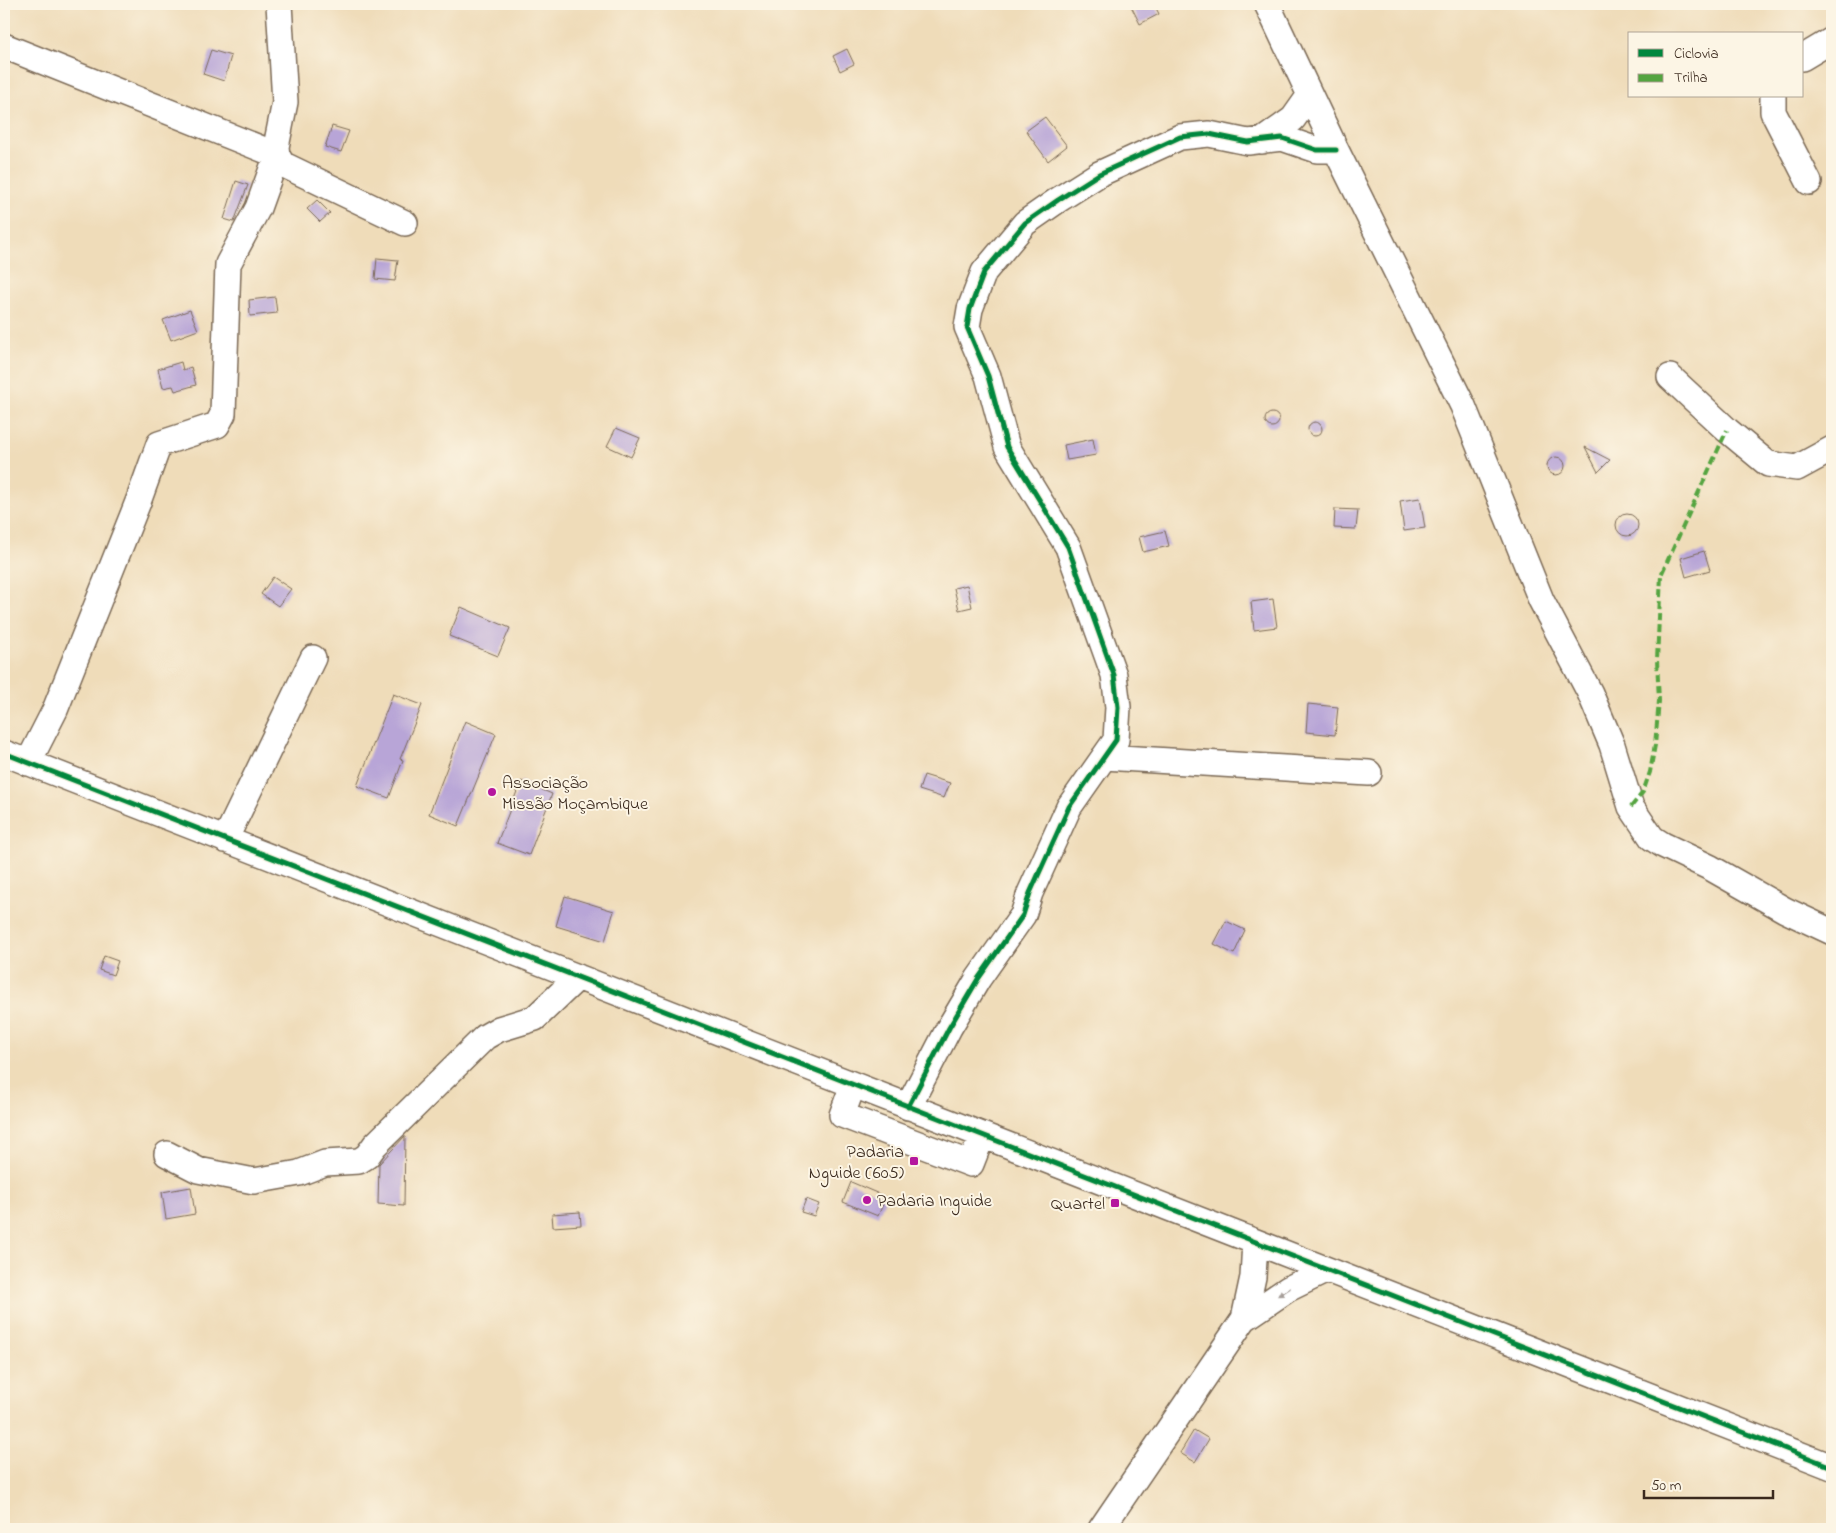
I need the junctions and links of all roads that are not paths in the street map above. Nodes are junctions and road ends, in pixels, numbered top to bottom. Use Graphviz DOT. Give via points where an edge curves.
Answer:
graph roads {
  1 [pos="279,4"];
  2 [pos="1268,4"];
  3 [pos="1832,40"];
  4 [pos="4,46"];
  5 [pos="1804,57"];
  6 [pos="1310,95"];
  7 [pos="1773,98"];
  8 [pos="1262,141"];
  9 [pos="1336,150"];
  10 [pos="277,155"];
  11 [pos="1809,182"];
  12 [pos="405,223"];
  13 [pos="1670,377"];
  14 [pos="1832,449"];
  15 [pos="313,658"];
  16 [pos="4,753"];
  17 [pos="1104,757"];
  18 [pos="28,763"];
  19 [pos="1369,773"];
  20 [pos="225,840"];
  21 [pos="1832,932"];
  22 [pos="578,978"];
  23 [pos="853,1086"];
  24 [pos="908,1107"];
  25 [pos="982,1136"];
  26 [pos="168,1154"];
  27 [pos="1255,1242"];
  28 [pos="1327,1270"];
  29 [pos="1244,1319"];
  30 [pos="1832,1466"];
  31 [pos="1101,1529"];
  1 -- 10 [label="street" via="285,102"];
  2 -- 6 [label="street"];
  3 -- 5 [label="street"];
  4 -- 10 [label="street"];
  6 -- 8 [label="street" via="1293,119"];
  6 -- 9 [label="street"];
  7 -- 11 [label="street" via="1774,112"];
  8 -- 9 [label="street" via="1282,138 1318,150"];
  8 -- 17 [label="street" via="1248,142 1209,134 1180,137 1099,174 1025,223 984,272 970,309 967,327 988,376 1007,447 1068,546 1114,675 1118,726 1116,740"];
  9 -- 21 [label="street" via="1463,406 1541,600 1590,693 1612,745 1631,807 1652,838 1663,845"];
  10 -- 12 [label="street" via="282,164"];
  10 -- 18 [label="street" via="258,208 228,264 223,414 217,425 159,444 55,710"];
  13 -- 14 [label="street" via="1768,464 1797,468"];
  15 -- 20 [label="street"];
  16 -- 18 [label="street"];
  17 -- 19 [label="street"];
  17 -- 24 [label="street" via="1069,807 1023,915 978,979"];
  18 -- 20 [label="street"];
  20 -- 22 [label="street"];
  22 -- 23 [label="street"];
  22 -- 26 [label="street" via="535,1018 484,1037 367,1156 358,1161 325,1163 299,1173 254,1181 198,1170"];
  23 -- 24 [label="street"];
  23 -- 25 [label="street" via="842,1115 971,1164"];
  24 -- 25 [label="street"];
  25 -- 27 [label="street"];
  27 -- 28 [label="street"];
  27 -- 29 [label="street" via="1253,1277"];
  28 -- 29 [label="street, one-way" via="1288,1288"];
  28 -- 30 [label="street"];
  29 -- 31 [label="street"];
}
